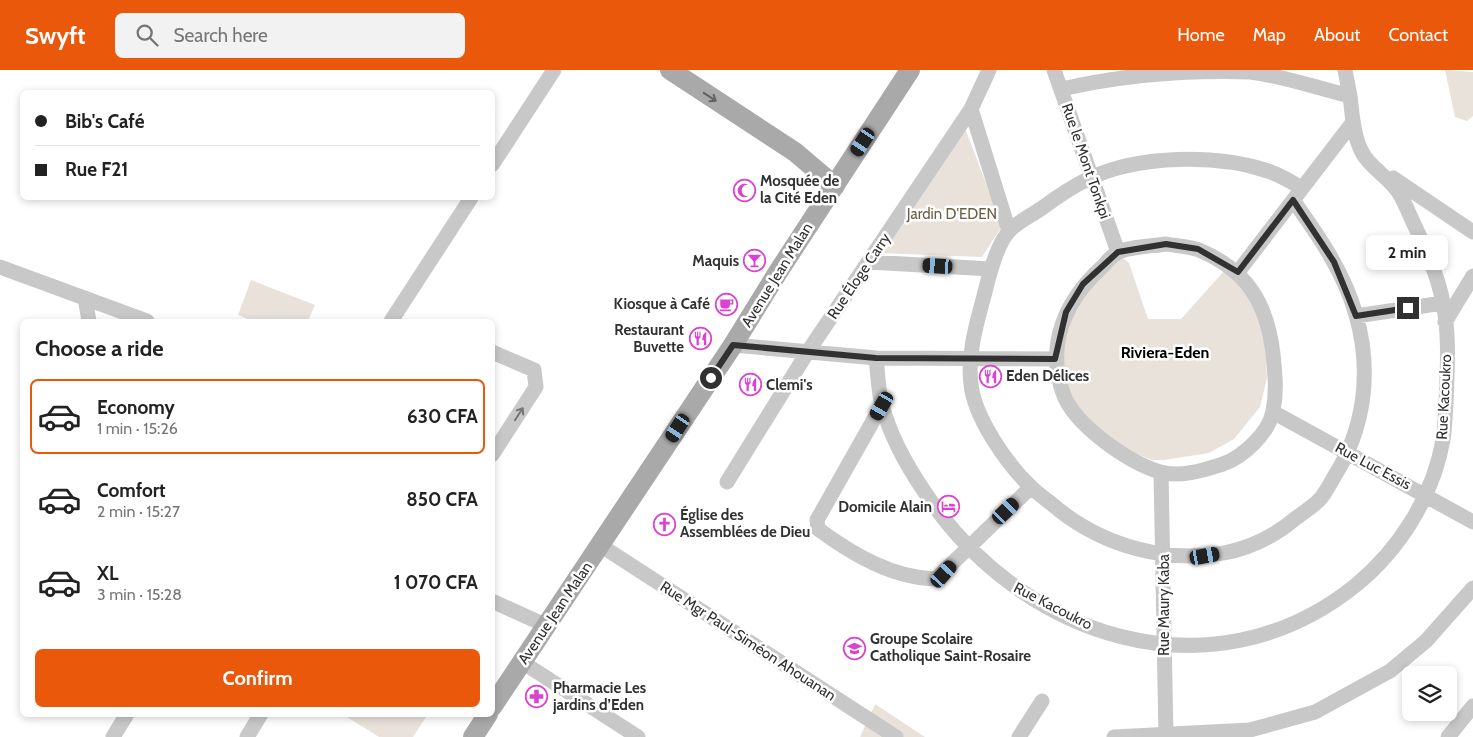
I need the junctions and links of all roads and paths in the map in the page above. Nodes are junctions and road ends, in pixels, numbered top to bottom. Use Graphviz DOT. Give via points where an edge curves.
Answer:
graph roads {
  1 [pos="670,70"];
  2 [pos="910,70"];
  3 [pos="989,70"];
  4 [pos="1054,70"];
  5 [pos="1213,70"];
  6 [pos="1345,70"];
  7 [pos="548,72"];
  8 [pos="1062,89"];
  9 [pos="1350,96"];
  10 [pos="971,109"];
  11 [pos="1353,122"];
  12 [pos="495,161"];
  13 [pos="1373,164"];
  14 [pos="1091,178"];
  15 [pos="834,186"];
  16 [pos="1302,188"];
  17 [pos="471,200"];
  18 [pos="1293,200"];
  19 [pos="1009,231"];
  20 [pos="1473,232"];
  21 [pos="1118,252"];
  22 [pos="868,262"];
  23 [pos="0,267"];
  24 [pos="991,269"];
  25 [pos="1238,272"];
  26 [pos="1473,276"];
  27 [pos="85,298"];
  28 [pos="1443,303"];
  29 [pos="1356,316"];
  30 [pos="89,319"];
  31 [pos="142,319"];
  32 [pos="393,319"];
  33 [pos="1445,322"];
  34 [pos="733,345"];
  35 [pos="495,353"];
  36 [pos="807,353"];
  37 [pos="876,358"];
  38 [pos="970,358"];
  39 [pos="1055,359"];
  40 [pos="882,406"];
  41 [pos="1273,412"];
  42 [pos="495,449"];
  43 [pos="1349,453"];
  44 [pos="1161,472"];
  45 [pos="727,482"];
  46 [pos="1031,487"];
  47 [pos="1427,495"];
  48 [pos="1473,522"];
  49 [pos="600,544"];
  50 [pos="968,547"];
  51 [pos="1164,556"];
  52 [pos="1473,588"];
  53 [pos="495,602"];
  54 [pos="546,625"];
  55 [pos="1164,646"];
  56 [pos="522,662"];
  57 [pos="1042,701"];
  58 [pos="495,702"];
  59 [pos="1473,706"];
  60 [pos="125,717"];
  61 [pos="259,717"];
  62 [pos="486,717"];
  63 [pos="1250,733"];
  64 [pos="1166,736"];
  65 [pos="113,737"];
  66 [pos="247,737"];
  67 [pos="473,737"];
  68 [pos="638,737"];
  69 [pos="896,737"];
  70 [pos="1018,737"];
  71 [pos="1114,737"];
  72 [pos="1448,737"];
  1 -- 15 [label="main road, one-way" via="795,152"];
  2 -- 15 [label="main road, Avenue Jean Malan"];
  3 -- 10 [label="street, Rue Éloge Carry"];
  4 -- 8 [label="street, Rue le Mont Tonkpi"];
  5 -- 8 [label="street" via="1114,77"];
  5 -- 9 [label="street" via="1251,72"];
  6 -- 9 [label="street, Rue Kacoukro"];
  7 -- 12 [label="street"];
  8 -- 14 [label="street, Rue le Mont Tonkpi"];
  9 -- 11 [label="street, Rue Kacoukro"];
  10 -- 19 [label="street"];
  10 -- 22 [label="street, Rue Éloge Carry"];
  11 -- 13 [label="street, Rue Kacoukro" via="1360,150"];
  11 -- 16 [label="street"];
  13 -- 20 [label="street"];
  13 -- 28 [label="street, Rue Kacoukro" via="1399,193 1423,243"];
  14 -- 16 [label="street" via="1127,165 1162,160 1200,161 1271,172"];
  14 -- 19 [label="street"];
  14 -- 21 [label="street, Rue le Mont Tonkpi"];
  15 -- 34 [label="main road, Avenue Jean Malan"];
  16 -- 18 [label="street"];
  17 -- 32 [label="street"];
  18 -- 25 [label="street"];
  18 -- 29 [label="street" via="1334,262"];
  19 -- 24 [label="street"];
  21 -- 25 [label="street" via="1166,244 1198,249"];
  21 -- 39 [label="street" via="1083,284 1066,312"];
  22 -- 24 [label="street"];
  22 -- 36 [label="street, Rue Éloge Carry"];
  23 -- 27 [label="street"];
  24 -- 38 [label="street"];
  25 -- 41 [label="street" via="1259,302 1268,323 1276,377"];
  26 -- 33 [label="street"];
  27 -- 30 [label="street"];
  27 -- 31 [label="street"];
  28 -- 29 [label="street"];
  28 -- 33 [label="street, Rue Kacoukro"];
  29 -- 43 [label="street" via="1364,386 1359,423"];
  33 -- 47 [label="street, Rue Kacoukro" via="1448,361 1443,439"];
  34 -- 36 [label="street"];
  34 -- 49 [label="main road, Avenue Jean Malan"];
  42 -- 35 [label="street, one-way" via="536,387 537,380 534,370"];
  36 -- 37 [label="street"];
  36 -- 45 [label="street, Rue Éloge Carry"];
  37 -- 38 [label="street"];
  37 -- 40 [label="street, Rue Kacoukro"];
  38 -- 39 [label="street"];
  38 -- 46 [label="street" via="970,387 977,406 1008,462"];
  39 -- 44 [label="street" via="1063,394 1088,429 1119,452"];
  40 -- 50 [label="street, Rue Kacoukro" via="914,476 938,513"];
  40 -- 50 [label="street" via="820,513 818,528 868,562 929,579 944,574"];
  41 -- 43 [label="street, Rue Luc Essis"];
  41 -- 44 [label="street" via="1255,441 1228,462 1198,472"];
  43 -- 47 [label="street, Rue Luc Essis"];
  43 -- 51 [label="street" via="1320,498 1281,530 1240,550 1205,556"];
  44 -- 51 [label="street, Rue Maury Kaba"];
  46 -- 50 [label="street"];
  46 -- 51 [label="street" via="1091,532"];
  47 -- 48 [label="street, Rue Luc Essis"];
  47 -- 55 [label="street, Rue Kacoukro" via="1396,544 1372,572 1308,616 1274,631 1233,641"];
  49 -- 54 [label="main road, Avenue Jean Malan"];
  49 -- 69 [label="street, Rue Mgr Paul-Siméon Ahouanan"];
  50 -- 55 [label="street, Rue Kacoukro" via="1006,582 1072,619 1120,637"];
  51 -- 55 [label="street, Rue Maury Kaba"];
  52 -- 63 [label="street" via="1426,641 1390,671 1315,712"];
  53 -- 54 [label="street"];
  54 -- 56 [label="main road, Avenue Jean Malan"];
  55 -- 64 [label="street, Rue Maury Kaba"];
  56 -- 58 [label="main road, Avenue Jean Malan"];
  56 -- 68 [label="street"];
  57 -- 70 [label="street"];
  59 -- 72 [label="street"];
  60 -- 65 [label="street"];
  61 -- 66 [label="street"];
  62 -- 67 [label="main road"];
  63 -- 64 [label="street"];
  64 -- 71 [label="street"];
}
